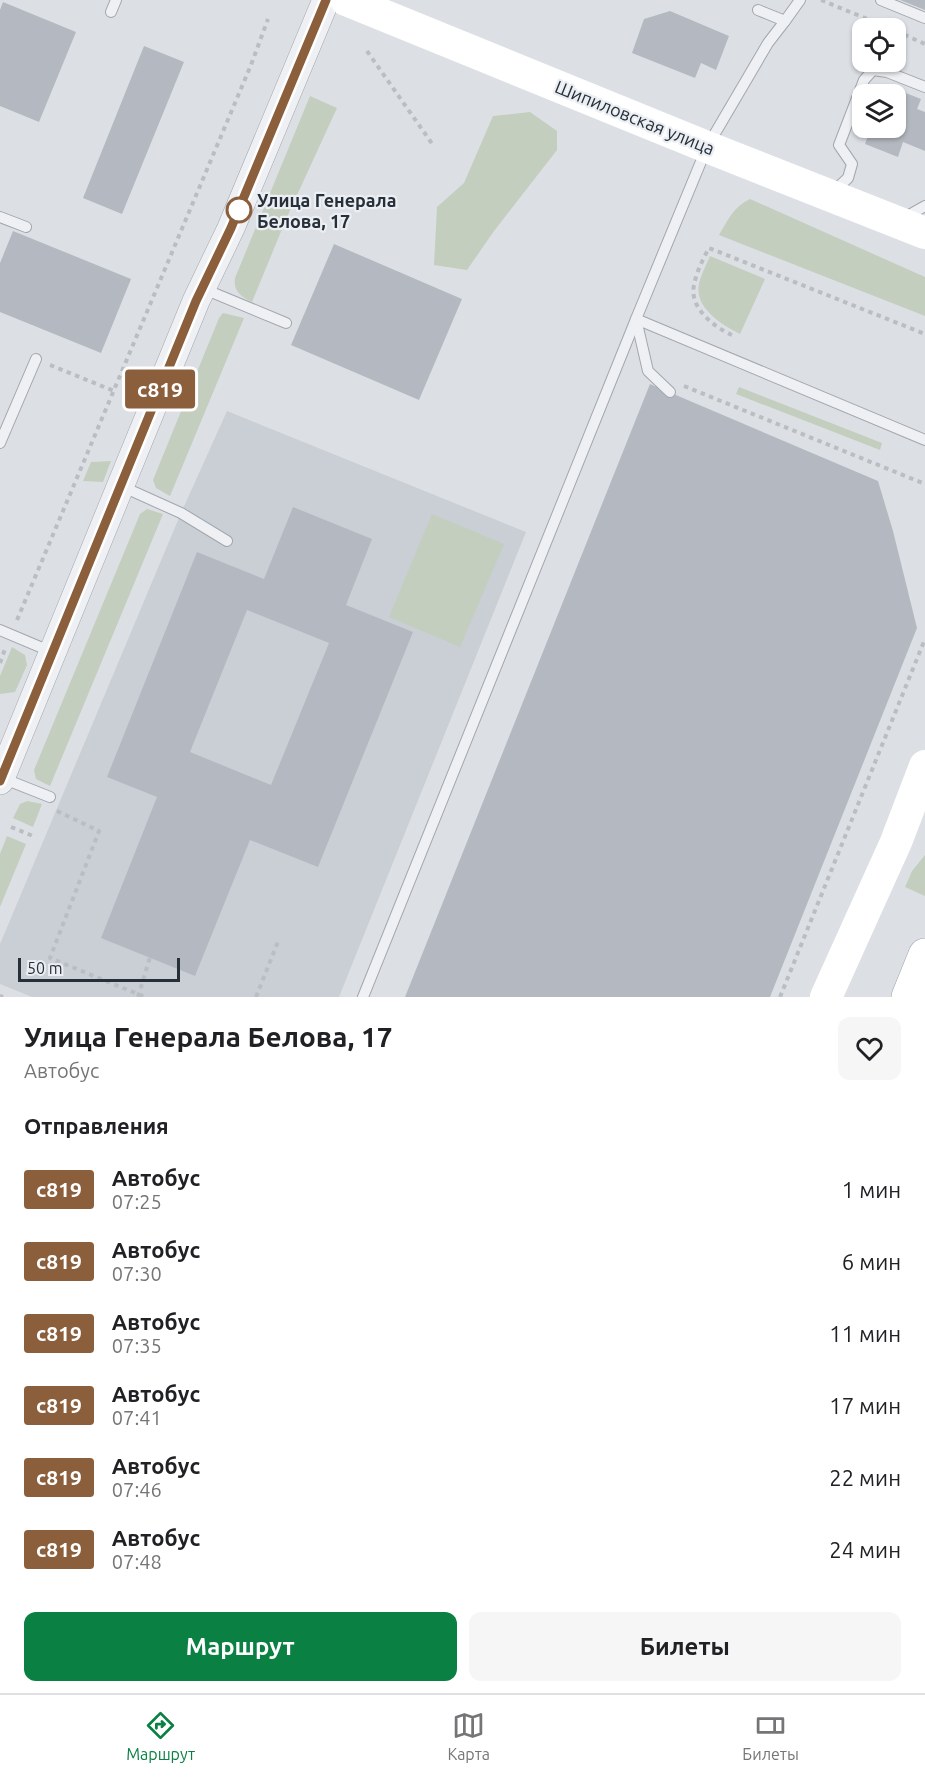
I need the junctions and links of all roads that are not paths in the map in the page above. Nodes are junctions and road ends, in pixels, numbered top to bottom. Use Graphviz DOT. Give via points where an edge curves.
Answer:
graph roads {
  1 [pos="116,0"];
  2 [pos="326,0"];
  3 [pos="346,0"];
  4 [pos="800,0"];
  5 [pos="880,0"];
  6 [pos="758,10"];
  7 [pos="111,12"];
  8 [pos="925,18"];
  9 [pos="785,21"];
  10 [pos="925,87"];
  11 [pos="707,147"];
  12 [pos="829,195"];
  13 [pos="925,206"];
  14 [pos="0,217"];
  15 [pos="26,226"];
  16 [pos="911,228"];
  17 [pos="202,288"];
  18 [pos="636,319"];
  19 [pos="286,323"];
  20 [pos="36,359"];
  21 [pos="670,393"];
  22 [pos="925,440"];
  23 [pos="0,443"];
  24 [pos="121,486"];
  25 [pos="227,541"];
  26 [pos="0,630"];
  27 [pos="53,652"];
  28 [pos="925,766"];
  29 [pos="1,779"];
  30 [pos="50,797"];
  31 [pos="925,812"];
  32 [pos="896,842"];
  33 [pos="925,955"];
  34 [pos="363,997"];
  35 [pos="826,997"];
  36 [pos="908,997"];
  1 -- 7 [label="lane"];
  2 -- 17 [label="street"];
  3 -- 11 [label="main road, Шипиловская улица"];
  4 -- 9 [label="lane"];
  5 -- 8 [label="lane"];
  6 -- 9 [label="lane"];
  9 -- 11 [label="lane"];
  10 -- 12 [label="lane" via="873,70 864,80 839,145 852,164 848,178"];
  11 -- 12 [label="main road, Шипиловская улица"];
  11 -- 18 [label="lane"];
  12 -- 16 [label="main road, Шипиловская улица"];
  13 -- 16 [label="lane"];
  14 -- 15 [label="lane"];
  17 -- 19 [label="lane"];
  17 -- 24 [label="street"];
  18 -- 21 [label="lane" via="648,371"];
  18 -- 22 [label="lane"];
  18 -- 34 [label="lane"];
  20 -- 23 [label="lane"];
  24 -- 25 [label="lane" via="182,513"];
  24 -- 27 [label="street"];
  26 -- 27 [label="lane"];
  27 -- 29 [label="street"];
  28 -- 32 [label="main road"];
  29 -- 30 [label="lane"];
  31 -- 32 [label="main road"];
  32 -- 35 [label="main road"];
  33 -- 36 [label="main road"];
}
